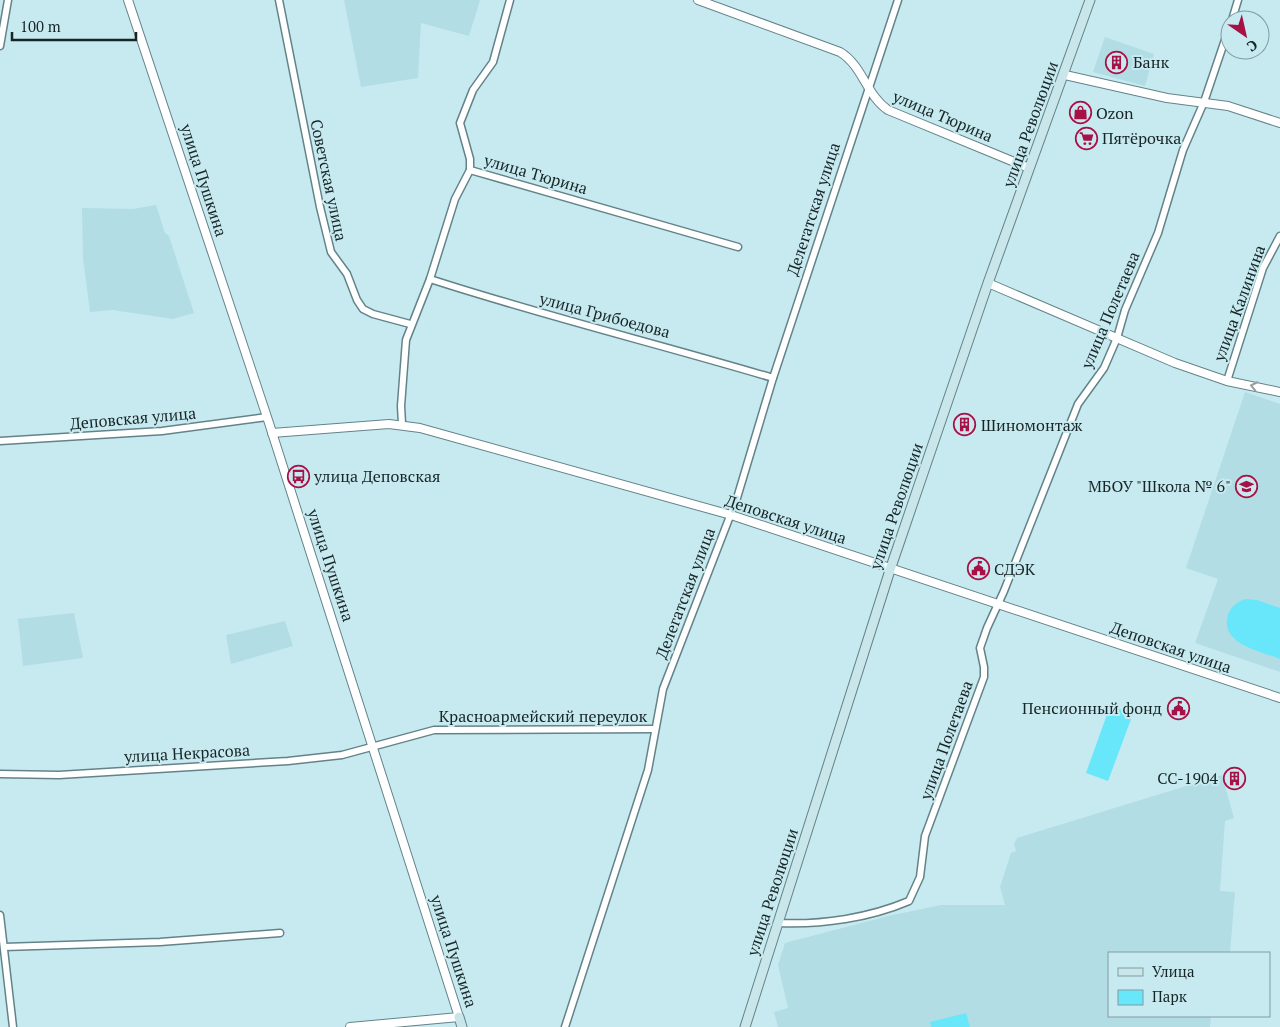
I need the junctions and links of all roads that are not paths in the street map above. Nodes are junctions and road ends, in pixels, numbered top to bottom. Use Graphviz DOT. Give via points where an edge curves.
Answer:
graph roads {
  1 [pos="8,0"];
  2 [pos="128,0"];
  3 [pos="279,0"];
  4 [pos="510,0"];
  5 [pos="698,0"];
  6 [pos="898,0"];
  7 [pos="1090,0"];
  8 [pos="0,46"];
  9 [pos="1220,55"];
  10 [pos="1065,75"];
  11 [pos="868,87"];
  12 [pos="1204,102"];
  13 [pos="1280,124"];
  14 [pos="1029,168"];
  15 [pos="470,170"];
  16 [pos="1280,236"];
  17 [pos="738,247"];
  18 [pos="430,280"];
  19 [pos="988,282"];
  20 [pos="410,324"];
  21 [pos="1117,338"];
  22 [pos="773,378"];
  23 [pos="1227,381"];
  24 [pos="1280,392"];
  25 [pos="267,417"];
  26 [pos="402,424"];
  27 [pos="272,433"];
  28 [pos="0,441"];
  29 [pos="731,515"];
  30 [pos="892,567"];
  31 [pos="998,604"];
  32 [pos="1280,698"];
  33 [pos="655,729"];
  34 [pos="374,748"];
  35 [pos="0,774"];
  36 [pos="0,915"];
  37 [pos="778,923"];
  38 [pos="280,933"];
  39 [pos="4,947"];
  40 [pos="459,1017"];
  41 [pos="13,1027"];
  42 [pos="350,1027"];
  43 [pos="462,1027"];
  44 [pos="565,1027"];
  45 [pos="745,1027"];
  1 -- 8 [label="street"];
  2 -- 25 [label="street, улица Пушкина"];
  3 -- 20 [label="street, Советская улица" via="331,252 347,274 363,310"];
  4 -- 15 [label="street, улица Тюрина" via="493,62 473,90 460,123"];
  5 -- 11 [label="street, улица Тюрина" via="840,52 853,62"];
  6 -- 11 [label="street, Делегатская улица"];
  7 -- 10 [label="main road, улица Революции"];
  9 -- 12 [label="street, улица Полетаева"];
  10 -- 12 [label="street" via="1167,98"];
  10 -- 14 [label="main road, улица Революции"];
  11 -- 14 [label="street, улица Тюрина" via="875,99 888,110"];
  11 -- 22 [label="street, Делегатская улица"];
  12 -- 13 [label="street" via="1242,110"];
  12 -- 21 [label="street, улица Полетаева" via="1183,150 1158,233 1125,310"];
  14 -- 19 [label="main road, улица Революции"];
  15 -- 17 [label="street, улица Тюрина"];
  15 -- 18 [label="street, улица Тюрина" via="455,199"];
  16 -- 23 [label="street, улица Калинина" via="1263,268"];
  18 -- 20 [label="street, улица Тюрина"];
  18 -- 22 [label="street, улица Грибоедова"];
  19 -- 21 [label="street"];
  19 -- 30 [label="main road, улица Революции"];
  20 -- 26 [label="street, улица Тюрина" via="404,364"];
  21 -- 23 [label="street"];
  21 -- 31 [label="street, улица Полетаева" via="1104,368 1078,404"];
  22 -- 29 [label="street, Делегатская улица"];
  24 -- 23 [label="street, one-way"];
  25 -- 27 [label="street, улица Пушкина"];
  25 -- 28 [label="street, Деповская улица" via="162,431"];
  26 -- 27 [label="street, Деповская улица"];
  26 -- 29 [label="street, Деповская улица"];
  27 -- 34 [label="street, улица Пушкина"];
  29 -- 30 [label="street, Деповская улица"];
  29 -- 33 [label="street, Делегатская улица" via="663,689"];
  30 -- 31 [label="street, Деповская улица"];
  30 -- 37 [label="main road, улица Революции"];
  31 -- 32 [label="street, Деповская улица"];
  31 -- 37 [label="street, улица Полетаева" via="980,648 984,677 925,836 920,877 910,901 891,909 824,923"];
  33 -- 34 [label="street, Красноармейский переулок" via="434,730"];
  33 -- 44 [label="street, Делегатская улица" via="648,770"];
  34 -- 35 [label="street, улица Некрасова" via="288,761 59,775"];
  34 -- 40 [label="street, улица Пушкина"];
  36 -- 39 [label="street"];
  37 -- 45 [label="main road, улица Революции"];
  38 -- 39 [label="street" via="160,942"];
  39 -- 41 [label="street"];
  40 -- 42 [label="street"];
  40 -- 43 [label="main road, улица Пушкина"];
}
